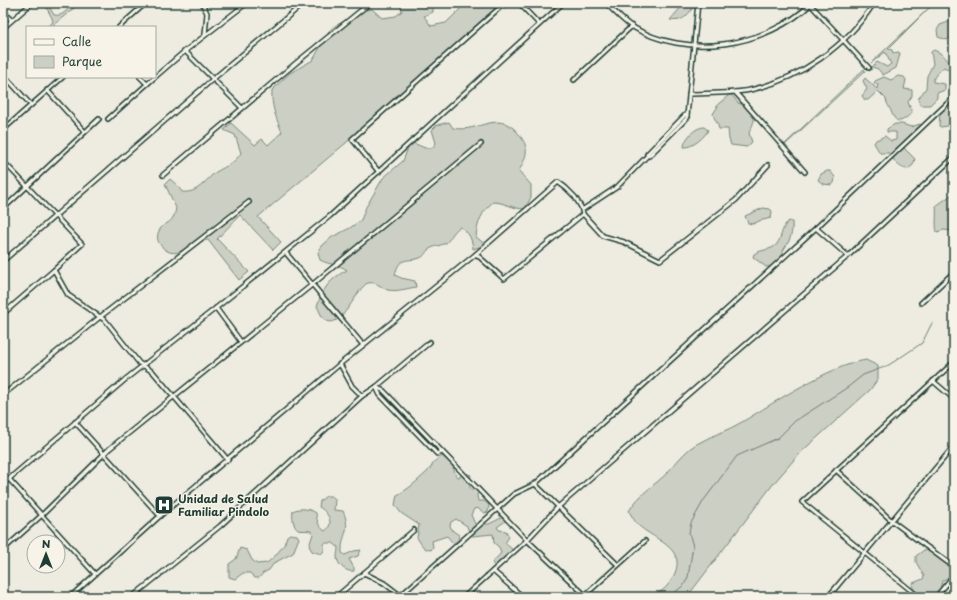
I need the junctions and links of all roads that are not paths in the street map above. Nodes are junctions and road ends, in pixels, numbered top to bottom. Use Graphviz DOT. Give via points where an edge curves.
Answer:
graph roads {
  1 [pos="32,3"];
  2 [pos="146,3"];
  3 [pos="202,3"];
  4 [pos="247,3"];
  5 [pos="304,3"];
  6 [pos="370,3"];
  7 [pos="505,3"];
  8 [pos="519,3"];
  9 [pos="563,3"];
  10 [pos="606,3"];
  11 [pos="698,3"];
  12 [pos="874,3"];
  13 [pos="810,4"];
  14 [pos="3,11"];
  15 [pos="12,20"];
  16 [pos="539,24"];
  17 [pos="120,26"];
  18 [pos="632,26"];
  19 [pos="3,28"];
  20 [pos="205,35"];
  21 [pos="844,41"];
  22 [pos="694,45"];
  23 [pos="185,51"];
  24 [pos="869,68"];
  25 [pos="3,74"];
  26 [pos="156,76"];
  27 [pos="62,78"];
  28 [pos="141,78"];
  29 [pos="154,78"];
  30 [pos="213,79"];
  31 [pos="574,80"];
  32 [pos="146,84"];
  33 [pos="47,90"];
  34 [pos="735,92"];
  35 [pos="689,94"];
  36 [pos="954,97"];
  37 [pos="31,105"];
  38 [pos="242,108"];
  39 [pos="99,119"];
  40 [pos="108,119"];
  41 [pos="3,130"];
  42 [pos="85,132"];
  43 [pos="480,144"];
  44 [pos="954,157"];
  45 [pos="3,161"];
  46 [pos="768,165"];
  47 [pos="379,172"];
  48 [pos="805,172"];
  49 [pos="163,175"];
  50 [pos="28,186"];
  51 [pos="249,202"];
  52 [pos="3,209"];
  53 [pos="582,210"];
  54 [pos="583,214"];
  55 [pos="56,217"];
  56 [pos="816,228"];
  57 [pos="286,253"];
  58 [pos="476,254"];
  59 [pos="848,256"];
  60 [pos="3,261"];
  61 [pos="54,270"];
  62 [pos="954,272"];
  63 [pos="313,284"];
  64 [pos="921,303"];
  65 [pos="216,308"];
  66 [pos="3,314"];
  67 [pos="100,317"];
  68 [pos="241,342"];
  69 [pos="430,342"];
  70 [pos="363,345"];
  71 [pos="954,362"];
  72 [pos="340,364"];
  73 [pos="143,365"];
  74 [pos="933,381"];
  75 [pos="376,387"];
  76 [pos="3,395"];
  77 [pos="362,396"];
  78 [pos="174,397"];
  79 [pos="954,399"];
  80 [pos="76,422"];
  81 [pos="954,446"];
  82 [pos="442,452"];
  83 [pos="104,454"];
  84 [pos="228,460"];
  85 [pos="836,470"];
  86 [pos="9,479"];
  87 [pos="3,484"];
  88 [pos="535,484"];
  89 [pos="558,507"];
  90 [pos="498,509"];
  91 [pos="42,515"];
  92 [pos="160,516"];
  93 [pos="892,521"];
  94 [pos="414,530"];
  95 [pos="527,540"];
  96 [pos="645,541"];
  97 [pos="3,550"];
  98 [pos="864,553"];
  99 [pos="618,565"];
  100 [pos="954,567"];
  101 [pos="493,571"];
  102 [pos="364,573"];
  103 [pos="95,574"];
  104 [pos="954,575"];
  105 [pos="401,596"];
  106 [pos="584,596"];
  107 [pos="70,597"];
  108 [pos="132,597"];
  109 [pos="336,597"];
  110 [pos="464,597"];
  111 [pos="523,597"];
  112 [pos="828,597"];
  113 [pos="919,597"];
  114 [pos="936,597"];
  1 -- 15 [label="street"];
  2 -- 17 [label="street"];
  3 -- 20 [label="street" via="207,13"];
  4 -- 20 [label="street"];
  5 -- 30 [label="street"];
  6 -- 38 [label="street"];
  7 -- 47 [label="street" via="352,139"];
  8 -- 16 [label="street"];
  9 -- 16 [label="street"];
  10 -- 18 [label="street"];
  11 -- 22 [label="street"];
  12 -- 21 [label="street"];
  13 -- 21 [label="street"];
  13 -- 22 [label="street" via="788,22 749,38 723,44"];
  14 -- 15 [label="street"];
  15 -- 19 [label="street"];
  16 -- 47 [label="street"];
  18 -- 22 [label="street" via="667,40"];
  18 -- 31 [label="street"];
  20 -- 23 [label="street"];
  21 -- 24 [label="street"];
  21 -- 34 [label="street" via="798,72"];
  22 -- 35 [label="street"];
  23 -- 26 [label="street"];
  23 -- 30 [label="street"];
  25 -- 37 [label="street"];
  27 -- 33 [label="street"];
  28 -- 32 [label="street"];
  29 -- 32 [label="street"];
  30 -- 38 [label="street"];
  30 -- 55 [label="street"];
  32 -- 40 [label="street"];
  33 -- 37 [label="street"];
  33 -- 42 [label="street"];
  34 -- 35 [label="street"];
  34 -- 48 [label="street"];
  35 -- 53 [label="street" via="687,116 617,187"];
  36 -- 56 [label="street"];
  37 -- 41 [label="street"];
  38 -- 49 [label="street"];
  39 -- 42 [label="street"];
  42 -- 50 [label="street"];
  43 -- 63 [label="street"];
  44 -- 59 [label="street"];
  45 -- 50 [label="street"];
  46 -- 54 [label="street" via="736,200 660,260 624,242 607,238"];
  47 -- 57 [label="street"];
  50 -- 52 [label="street"];
  50 -- 55 [label="street"];
  51 -- 67 [label="street"];
  53 -- 54 [label="street"];
  53 -- 58 [label="street" via="572,194 558,182"];
  54 -- 58 [label="street" via="504,279"];
  55 -- 60 [label="street"];
  55 -- 61 [label="street" via="82,244"];
  56 -- 59 [label="street"];
  56 -- 88 [label="street"];
  57 -- 63 [label="street"];
  57 -- 65 [label="street"];
  58 -- 70 [label="street"];
  59 -- 89 [label="street"];
  61 -- 66 [label="street"];
  61 -- 67 [label="street" via="68,295"];
  62 -- 64 [label="street"];
  63 -- 68 [label="street"];
  63 -- 70 [label="street"];
  65 -- 68 [label="street"];
  65 -- 73 [label="street"];
  67 -- 73 [label="street" via="111,326"];
  67 -- 76 [label="street"];
  68 -- 78 [label="street"];
  69 -- 75 [label="street"];
  70 -- 72 [label="street"];
  71 -- 74 [label="street"];
  72 -- 77 [label="street" via="352,386"];
  72 -- 84 [label="street"];
  73 -- 78 [label="street" via="153,372"];
  73 -- 80 [label="street"];
  74 -- 79 [label="street"];
  74 -- 85 [label="street"];
  75 -- 77 [label="street"];
  75 -- 82 [label="street" via="384,391"];
  75 -- 82 [label="street" via="380,395 437,454"];
  77 -- 108 [label="street" via="220,526"];
  78 -- 83 [label="street"];
  78 -- 84 [label="street"];
  80 -- 83 [label="street"];
  80 -- 86 [label="street"];
  81 -- 93 [label="street"];
  82 -- 90 [label="street"];
  83 -- 91 [label="street"];
  83 -- 92 [label="street"];
  84 -- 92 [label="street"];
  85 -- 93 [label="street"];
  85 -- 98 [label="street" via="802,502"];
  86 -- 87 [label="street"];
  86 -- 91 [label="street"];
  88 -- 89 [label="street"];
  88 -- 90 [label="street" via="514,494"];
  89 -- 95 [label="street"];
  89 -- 99 [label="street"];
  90 -- 95 [label="street"];
  90 -- 105 [label="street"];
  91 -- 97 [label="street"];
  91 -- 103 [label="street"];
  92 -- 103 [label="street"];
  93 -- 98 [label="street"];
  93 -- 100 [label="street"];
  94 -- 102 [label="street"];
  95 -- 101 [label="street"];
  95 -- 106 [label="street"];
  96 -- 99 [label="street"];
  98 -- 112 [label="street"];
  98 -- 113 [label="street"];
  99 -- 106 [label="street"];
  101 -- 110 [label="street"];
  101 -- 111 [label="street"];
  102 -- 105 [label="street" via="384,582"];
  102 -- 109 [label="street"];
  103 -- 107 [label="street"];
  104 -- 114 [label="street"];
}
